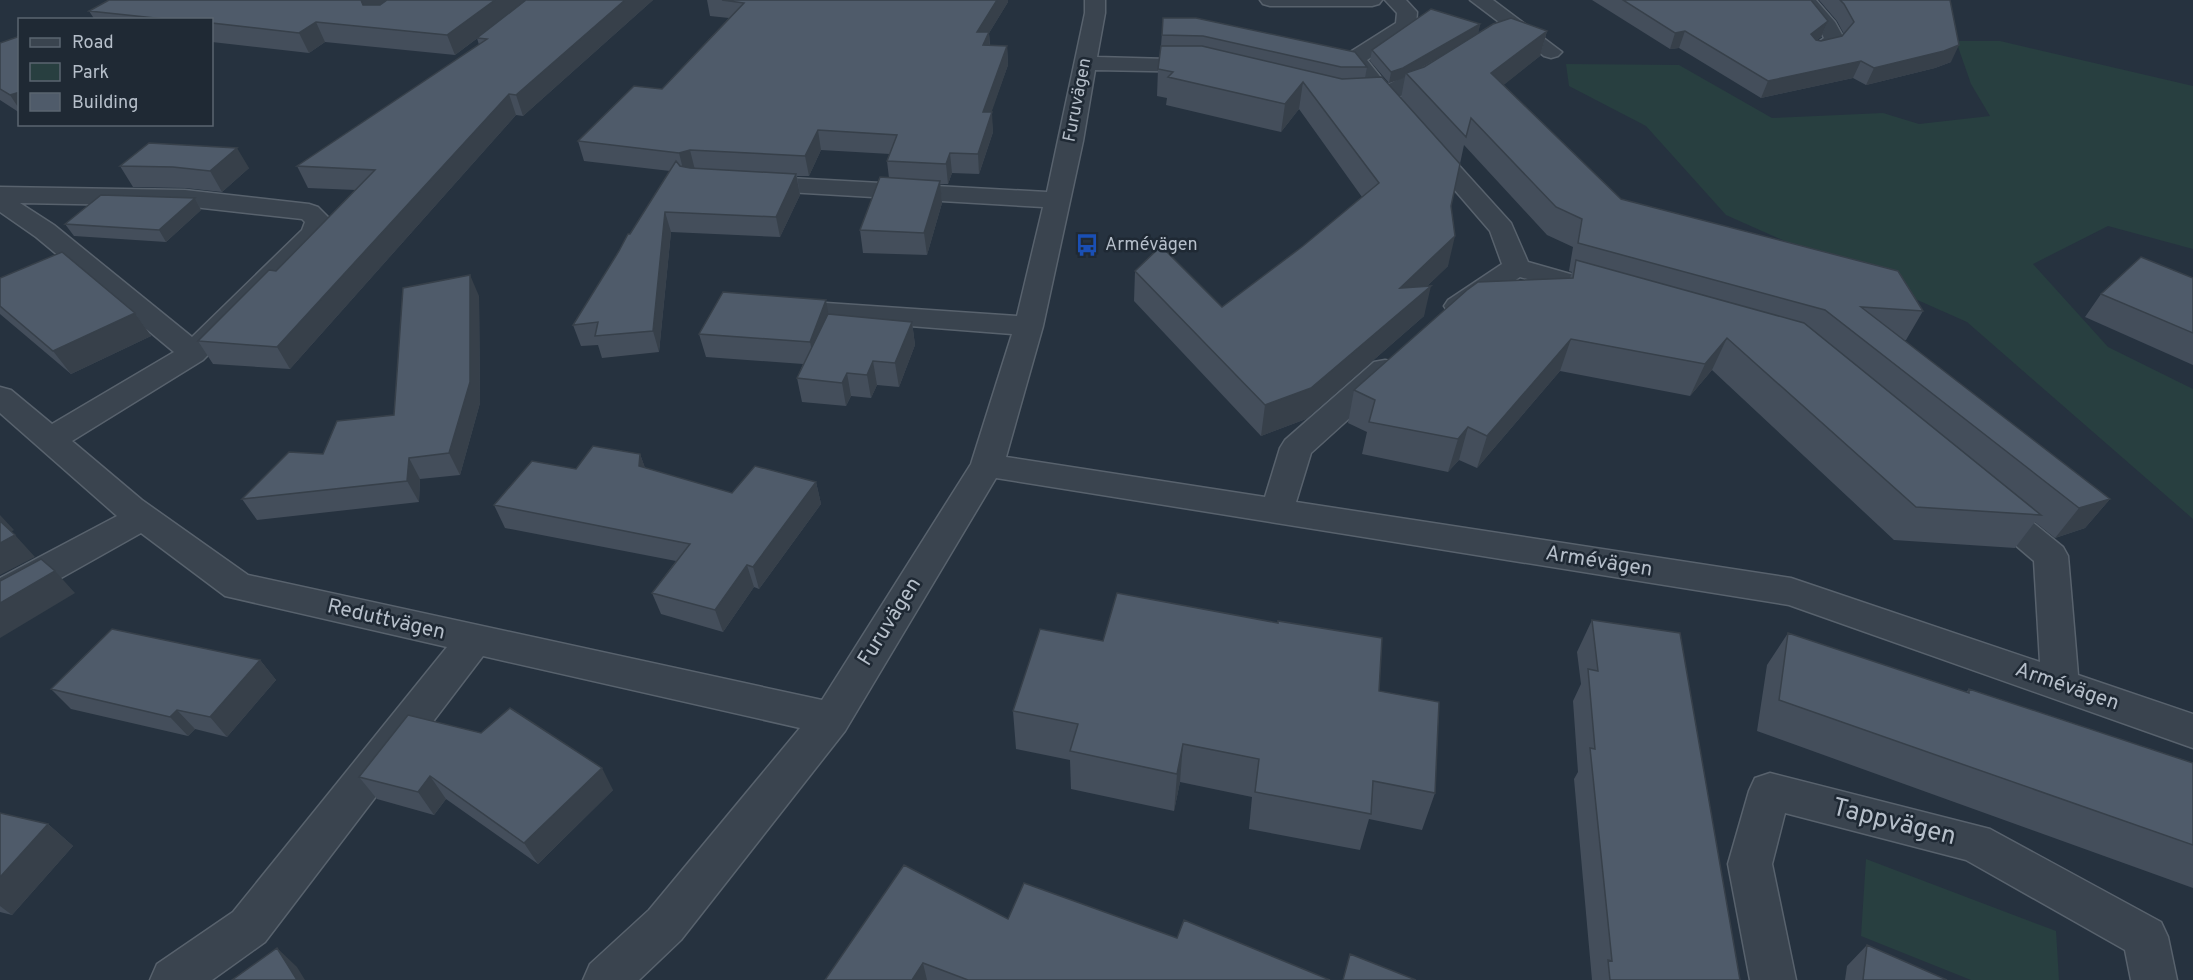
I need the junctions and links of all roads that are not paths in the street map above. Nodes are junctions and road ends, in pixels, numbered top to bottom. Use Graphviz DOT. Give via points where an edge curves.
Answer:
graph roads {
  1 [pos="1095,0"];
  2 [pos="1270,0"];
  3 [pos="1287,0"];
  4 [pos="1372,0"];
  5 [pos="1395,0"];
  6 [pos="1480,0"];
  7 [pos="1805,0"];
  8 [pos="1817,51"];
  9 [pos="1551,52"];
  10 [pos="1459,56"];
  11 [pos="1086,63"];
  12 [pos="1224,70"];
  13 [pos="1326,94"];
  14 [pos="1398,111"];
  15 [pos="730,181"];
  16 [pos="0,195"];
  17 [pos="1055,200"];
  18 [pos="0,201"];
  19 [pos="1516,267"];
  20 [pos="1629,299"];
  21 [pos="760,306"];
  22 [pos="1438,321"];
  23 [pos="1029,326"];
  24 [pos="193,353"];
  25 [pos="1402,353"];
  26 [pos="0,398"];
  27 [pos="50,440"];
  28 [pos="987,465"];
  29 [pos="1970,488"];
  30 [pos="1277,511"];
  31 [pos="143,517"];
  32 [pos="0,595"];
  33 [pos="474,640"];
  34 [pos="2060,685"];
  35 [pos="831,719"];
  36 [pos="2193,731"];
  37 [pos="173,980"];
  38 [pos="606,980"];
  39 [pos="1773,980"];
  40 [pos="2154,980"];
  1 -- 11 [label="street, Furuvägen"];
  2 -- 3 [label="street"];
  3 -- 4 [label="street"];
  5 -- 14 [label="street" via="1407,12 1406,26 1355,59"];
  6 -- 9 [label="street" via="1502,29"];
  7 -- 8 [label="street" via="1835,40"];
  10 -- 14 [label="street" via="1410,86"];
  11 -- 12 [label="street" via="1201,65"];
  11 -- 17 [label="street, Furuvägen"];
  13 -- 14 [label="street" via="1360,98"];
  14 -- 19 [label="street" via="1502,229"];
  15 -- 17 [label="street"];
  16 -- 24 [label="street" via="185,198 309,212 318,220 314,232"];
  17 -- 23 [label="street, Furuvägen"];
  18 -- 24 [label="street" via="45,231"];
  19 -- 20 [label="street"];
  19 -- 22 [label="street"];
  21 -- 23 [label="street"];
  23 -- 28 [label="street, Furuvägen"];
  24 -- 27 [label="street"];
  25 -- 30 [label="street" via="1296,448"];
  26 -- 27 [label="street, Reduttvägen"];
  27 -- 31 [label="street, Reduttvägen"];
  28 -- 30 [label="street, Armévägen"];
  28 -- 35 [label="street, Furuvägen"];
  29 -- 34 [label="street" via="2051,555"];
  30 -- 34 [label="street, Armévägen" via="1791,592"];
  31 -- 32 [label="street"];
  31 -- 33 [label="street, Reduttvägen" via="238,586"];
  33 -- 35 [label="street, Reduttvägen"];
  33 -- 37 [label="street" via="249,927"];
  34 -- 36 [label="street, Armévägen"];
  35 -- 38 [label="street, Furuvägen" via="665,925"];
  39 -- 40 [label="street, Tappvägen" via="1750,864 1770,791 1974,843 2145,937"];
}
